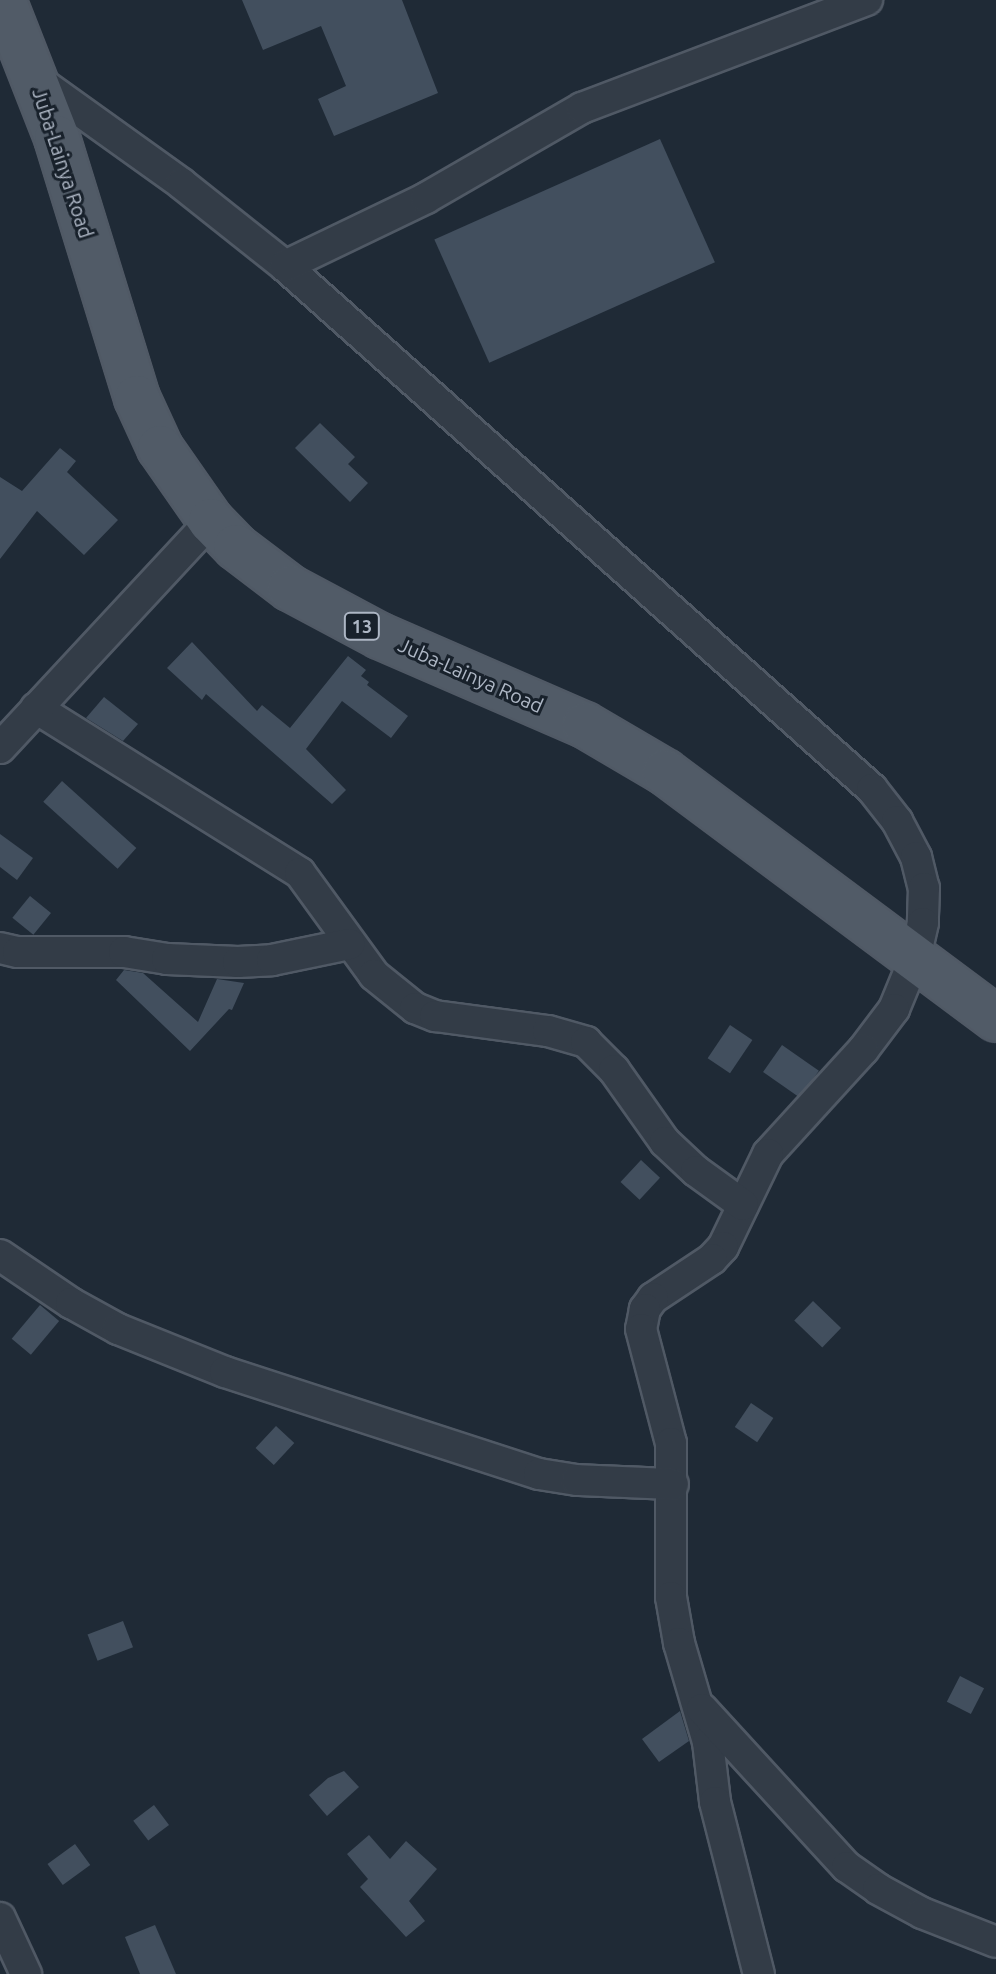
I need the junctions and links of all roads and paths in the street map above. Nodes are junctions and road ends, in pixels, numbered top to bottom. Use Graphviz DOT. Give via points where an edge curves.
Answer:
graph roads {
  1 [pos="3,0"];
  2 [pos="867,0"];
  3 [pos="37,80"];
  4 [pos="285,266"];
  5 [pos="211,521"];
  6 [pos="36,708"];
  7 [pos="0,748"];
  8 [pos="349,944"];
  9 [pos="0,948"];
  10 [pos="915,958"];
  11 [pos="996,1019"];
  12 [pos="743,1205"];
  13 [pos="0,1255"];
  14 [pos="673,1484"];
  15 [pos="698,1705"];
  16 [pos="0,1918"];
  17 [pos="996,1942"];
  18 [pos="26,1974"];
  19 [pos="759,1974"];
  1 -- 3 [label="main road, Juba-Lainya Road / 13"];
  2 -- 4 [label="street" via="582,108 426,198"];
  3 -- 4 [label="street"];
  3 -- 5 [label="main road, Juba-Lainya Road / 13" via="137,398 160,448"];
  4 -- 10 [label="street" via="872,789 916,857 924,888"];
  5 -- 6 [label="street"];
  5 -- 10 [label="main road, Juba-Lainya Road / 13" via="290,588 380,636 585,725 665,772"];
  6 -- 7 [label="street"];
  6 -- 8 [label="street" via="290,865"];
  8 -- 9 [label="street" via="238,962"];
  8 -- 12 [label="street" via="374,975 415,1008 586,1042 614,1070 665,1142"];
  10 -- 11 [label="main road, Juba-Lainya Road / 13"];
  10 -- 12 [label="street" via="894,1009 768,1154"];
  12 -- 14 [label="street" via="712,1259 665,1288 645,1309 641,1329 671,1443"];
  13 -- 14 [label="street" via="118,1329 225,1372 539,1474"];
  14 -- 15 [label="street" via="671,1597"];
  15 -- 17 [label="street" via="847,1867 922,1913"];
  15 -- 19 [label="street" via="715,1802"];
  16 -- 18 [label="street"];
}
